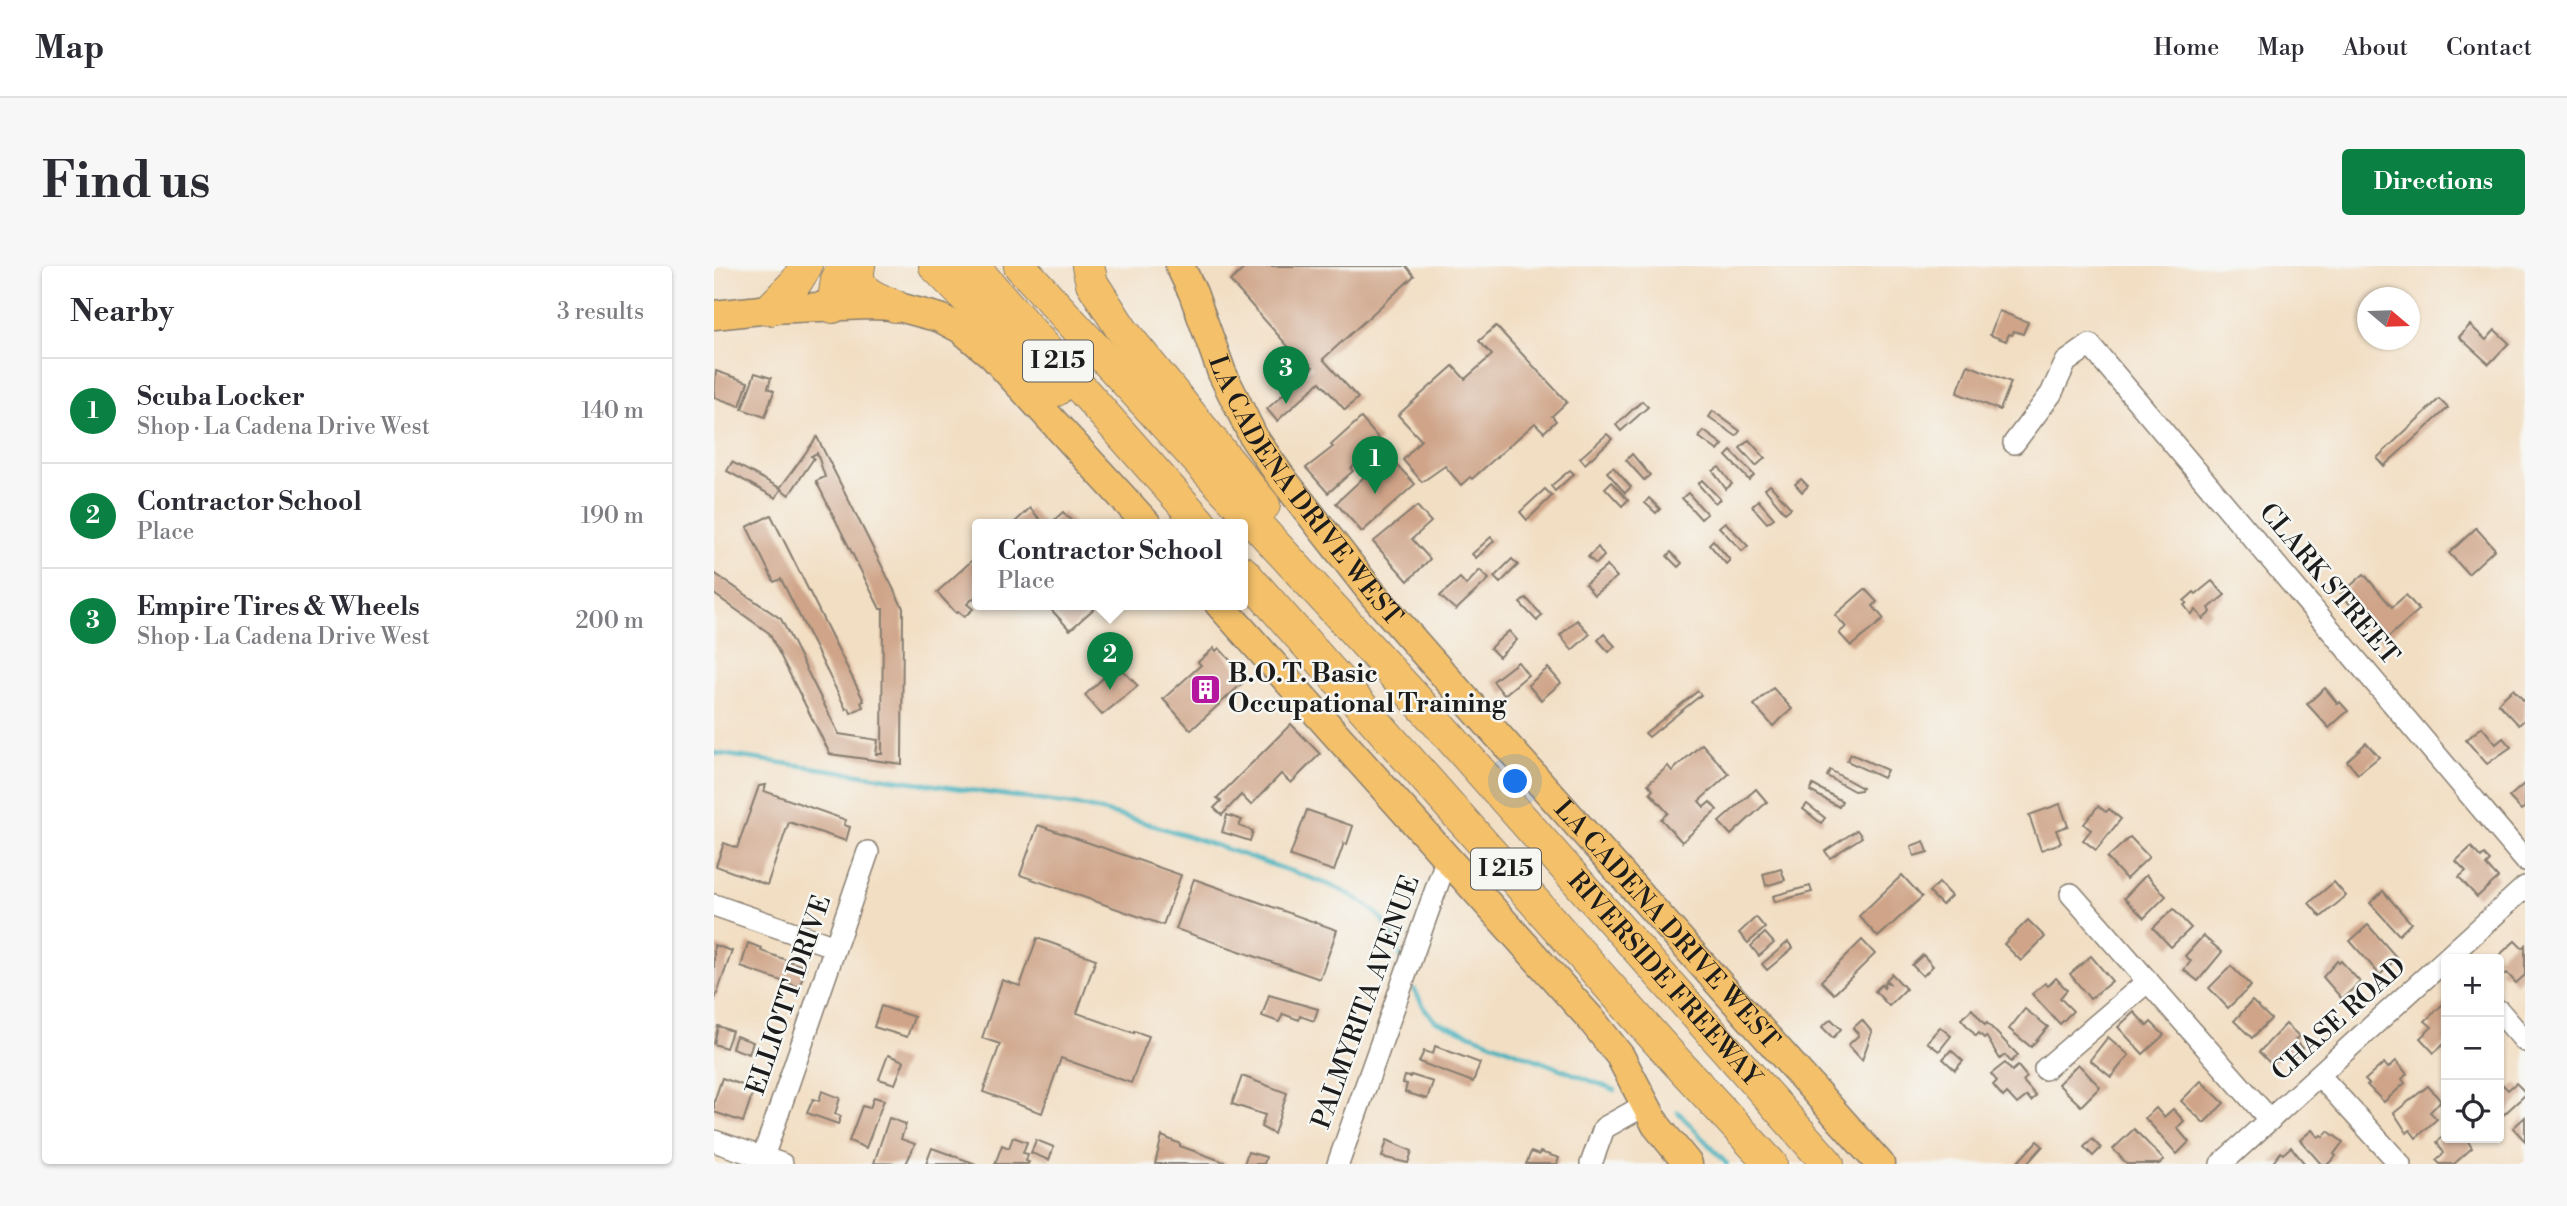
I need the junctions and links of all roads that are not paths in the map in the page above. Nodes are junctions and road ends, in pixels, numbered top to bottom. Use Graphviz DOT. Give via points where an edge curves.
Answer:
graph roads {
  1 [pos="806,266"];
  2 [pos="821,266"];
  3 [pos="844,266"];
  4 [pos="859,266"];
  5 [pos="935,266"];
  6 [pos="973,266"];
  7 [pos="1020,266"];
  8 [pos="1088,266"];
  9 [pos="1180,266"];
  10 [pos="895,306"];
  11 [pos="825,307"];
  12 [pos="770,309"];
  13 [pos="714,315"];
  14 [pos="2014,443"];
  15 [pos="1143,457"];
  16 [pos="1142,519"];
  17 [pos="1197,519"];
  18 [pos="1248,578"];
  19 [pos="1224,610"];
  20 [pos="1417,700"];
  21 [pos="868,852"];
  22 [pos="1447,858"];
  23 [pos="2525,860"];
  24 [pos="2525,887"];
  25 [pos="2071,894"];
  26 [pos="714,905"];
  27 [pos="835,947"];
  28 [pos="2455,954"];
  29 [pos="2441,967"];
  30 [pos="2148,981"];
  31 [pos="2504,1017"];
  32 [pos="2525,1041"];
  33 [pos="2045,1069"];
  34 [pos="2319,1075"];
  35 [pos="1645,1105"];
  36 [pos="2270,1120"];
  37 [pos="714,1141"];
  38 [pos="772,1161"];
  39 [pos="1338,1164"];
  40 [pos="1591,1164"];
  41 [pos="1688,1164"];
  42 [pos="1771,1164"];
  43 [pos="1828,1164"];
  44 [pos="1880,1164"];
  45 [pos="2221,1164"];
  46 [pos="2400,1164"];
  1 -- 12 [label="highway"];
  2 -- 11 [label="highway"];
  3 -- 11 [label="highway"];
  4 -- 10 [label="highway" via="863,291"];
  5 -- 15 [label="highway" via="1076,409"];
  6 -- 15 [label="highway, I 215"];
  7 -- 20 [label="highway, RIVERSIDE FREEWAY / I 215"];
  8 -- 20 [label="highway" via="1092,283 1122,330 1277,521 1407,670"];
  9 -- 44 [label="main road, LA CADENA DRIVE WEST" via="1237,406 1286,484 1427,656"];
  10 -- 11 [label="main road"];
  10 -- 16 [label="main road" via="940,318 989,351"];
  11 -- 12 [label="main road"];
  12 -- 13 [label="main road"];
  14 -- 23 [label="street, CLARK STREET" via="2051,394 2066,362 2090,345"];
  15 -- 17 [label="highway, I 215"];
  18 -- 42 [label="highway, RIVERSIDE FREEWAY / I 215"];
  19 -- 22 [label="main road"];
  20 -- 43 [label="highway, RIVERSIDE FREEWAY / I 215"];
  21 -- 27 [label="street, ELLIOTT DRIVE"];
  22 -- 35 [label="main road" via="1590,1018 1619,1056"];
  22 -- 39 [label="street, PALMYRITA AVENUE"];
  24 -- 28 [label="street, CHASE ROAD"];
  25 -- 30 [label="street"];
  26 -- 27 [label="street"];
  27 -- 38 [label="street, ELLIOTT DRIVE"];
  29 -- 34 [label="street, CHASE ROAD"];
  30 -- 33 [label="street"];
  30 -- 36 [label="street"];
  31 -- 32 [label="street"];
  34 -- 36 [label="street, CHASE ROAD"];
  34 -- 46 [label="street"];
  35 -- 40 [label="street" via="1604,1128"];
  35 -- 41 [label="main road"];
  36 -- 45 [label="street, CHASE ROAD"];
  37 -- 38 [label="street"];
}
